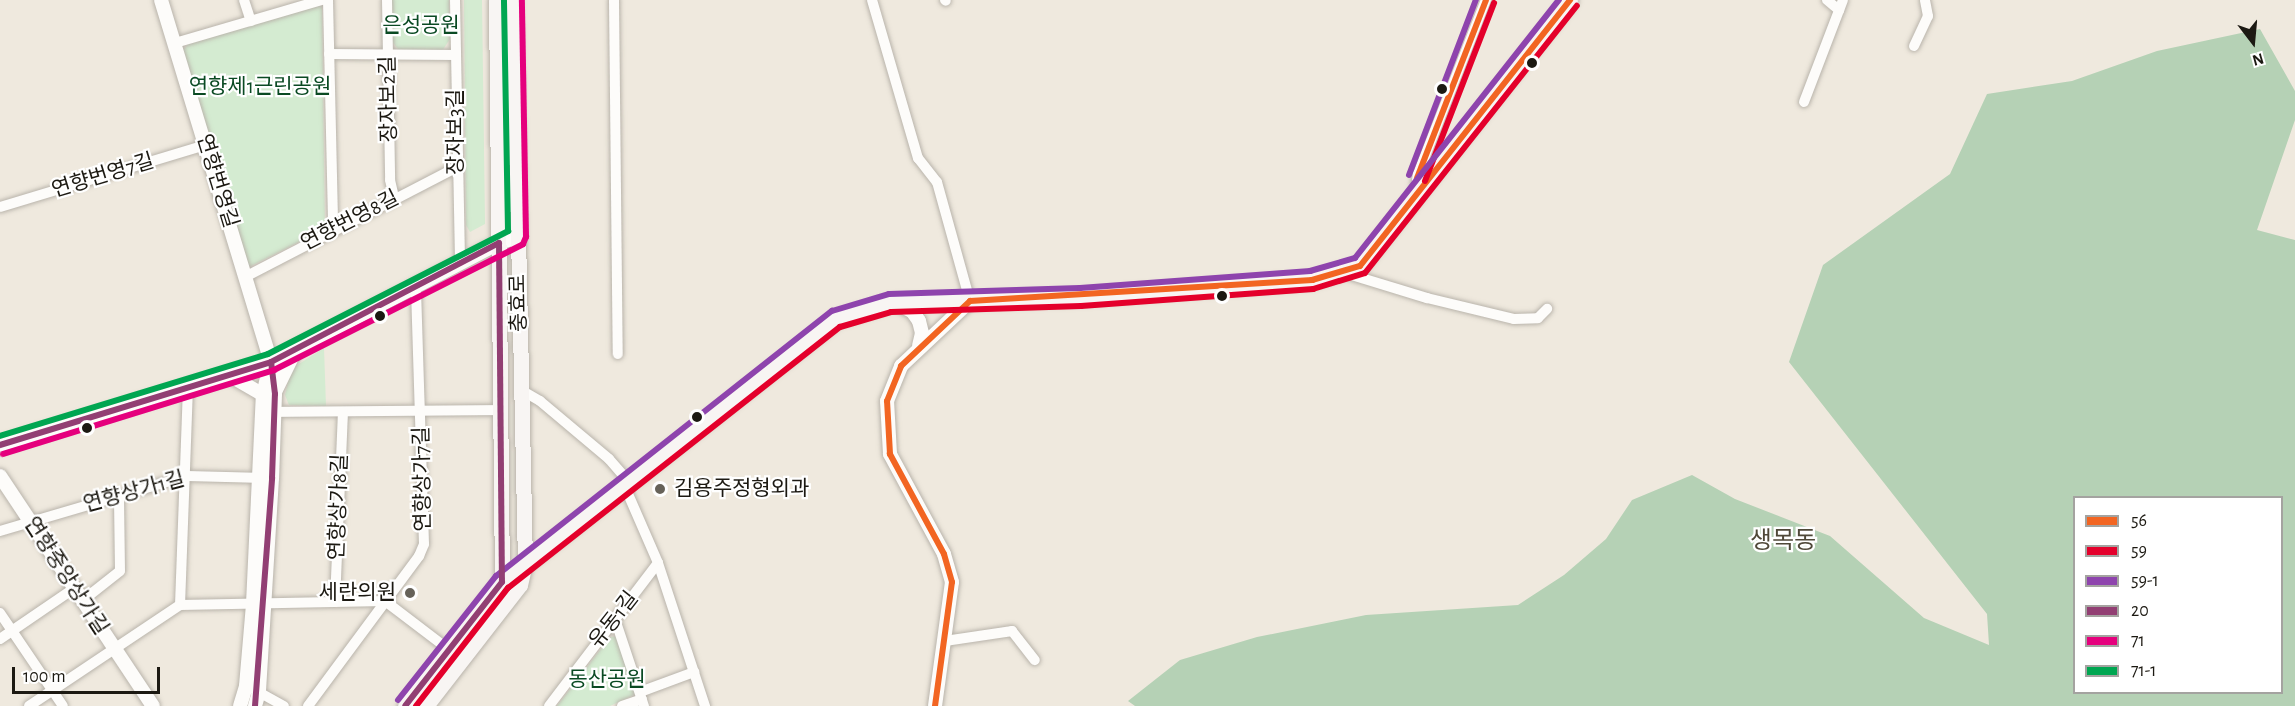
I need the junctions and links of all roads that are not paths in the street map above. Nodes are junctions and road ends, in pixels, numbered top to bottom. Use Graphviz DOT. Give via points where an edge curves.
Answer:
graph roads {
  1 [pos="161,0"];
  2 [pos="244,0"];
  3 [pos="322,0"];
  4 [pos="328,0"];
  5 [pos="387,0"];
  6 [pos="455,0"];
  7 [pos="496,0"];
  8 [pos="513,0"];
  9 [pos="614,0"];
  10 [pos="872,0"];
  11 [pos="1486,0"];
  12 [pos="1569,0"];
  13 [pos="1827,0"];
  14 [pos="1925,0"];
  15 [pos="1841,5"];
  16 [pos="251,21"];
  17 [pos="175,43"];
  18 [pos="1914,46"];
  19 [pos="329,54"];
  20 [pos="388,54"];
  21 [pos="456,55"];
  22 [pos="1804,102"];
  23 [pos="205,145"];
  24 [pos="455,168"];
  25 [pos="394,197"];
  26 [pos="1415,200"];
  27 [pos="0,207"];
  28 [pos="333,229"];
  29 [pos="517,237"];
  30 [pos="499,243"];
  31 [pos="460,263"];
  32 [pos="1345,273"];
  33 [pos="247,276"];
  34 [pos="416,287"];
  35 [pos="970,301"];
  36 [pos="896,303"];
  37 [pos="1547,309"];
  38 [pos="919,346"];
  39 [pos="295,351"];
  40 [pos="618,354"];
  41 [pos="271,362"];
  42 [pos="229,375"];
  43 [pos="188,387"];
  44 [pos="521,390"];
  45 [pos="269,395"];
  46 [pos="501,410"];
  47 [pos="422,411"];
  48 [pos="269,412"];
  49 [pos="343,412"];
  50 [pos="0,445"];
  51 [pos="0,476"];
  52 [pos="188,476"];
  53 [pos="266,478"];
  54 [pos="627,485"];
  55 [pos="119,496"];
  56 [pos="31,521"];
  57 [pos="526,526"];
  58 [pos="0,531"];
  59 [pos="552,543"];
  60 [pos="525,563"];
  61 [pos="658,563"];
  62 [pos="502,582"];
  63 [pos="73,589"];
  64 [pos="82,601"];
  65 [pos="385,601"];
  66 [pos="335,603"];
  67 [pos="259,604"];
  68 [pos="180,605"];
  69 [pos="0,613"];
  70 [pos="615,619"];
  71 [pos="12,631"];
  72 [pos="0,639"];
  73 [pos="945,641"];
  74 [pos="114,648"];
  75 [pos="448,649"];
  76 [pos="1035,660"];
  77 [pos="694,672"];
  78 [pos="246,686"];
  79 [pos="52,690"];
  80 [pos="260,692"];
  81 [pos="642,699"];
  82 [pos="151,705"];
  83 [pos="29,706"];
  84 [pos="63,706"];
  85 [pos="240,706"];
  86 [pos="255,706"];
  87 [pos="284,706"];
  88 [pos="308,706"];
  89 [pos="405,706"];
  90 [pos="426,706"];
  91 [pos="549,706"];
  92 [pos="622,706"];
  93 [pos="705,706"];
  94 [pos="935,706"];
  1 -- 17 [label="street, 연향번영길"];
  2 -- 16 [label="street"];
  3 -- 16 [label="street"];
  4 -- 19 [label="street"];
  5 -- 20 [label="street, 장자보2길"];
  6 -- 21 [label="street, 장자보3길"];
  7 -- 30 [label="main road, 충효로"];
  8 -- 29 [label="main road, 충효로"];
  9 -- 40 [label="street"];
  10 -- 35 [label="street" via="918,158 937,182"];
  11 -- 26 [label="street" via="1418,174"];
  12 -- 26 [label="main road"];
  13 -- 15 [label="street"];
  14 -- 18 [label="street" via="1928,16"];
  15 -- 22 [label="street"];
  16 -- 17 [label="street"];
  17 -- 23 [label="street, 연향번영길"];
  19 -- 20 [label="street"];
  19 -- 28 [label="street"];
  20 -- 21 [label="street"];
  20 -- 25 [label="street, 장자보2길" via="390,180"];
  21 -- 24 [label="street, 장자보3길"];
  23 -- 27 [label="street, 연향번영7길"];
  23 -- 33 [label="street, 연향번영길"];
  24 -- 25 [label="street, 연향번영8길"];
  24 -- 31 [label="street, 장자보3길"];
  25 -- 28 [label="street, 연향번영8길"];
  26 -- 32 [label="main road" via="1371,256"];
  28 -- 33 [label="street, 연향번영8길"];
  29 -- 30 [label="street"];
  29 -- 44 [label="main road, 충효로"];
  30 -- 31 [label="street"];
  30 -- 46 [label="main road, 충효로"];
  31 -- 34 [label="street"];
  32 -- 35 [label="main road" via="1289,282"];
  32 -- 37 [label="street" via="1514,319 1538,318"];
  33 -- 41 [label="street, 연향번영길"];
  34 -- 39 [label="street"];
  34 -- 47 [label="street, 연향상가7길"];
  35 -- 36 [label="main road"];
  35 -- 38 [label="street"];
  36 -- 38 [label="street" via="912,311 919,321"];
  36 -- 54 [label="main road" via="854,312 819,328"];
  38 -- 73 [label="street" via="892,381 886,401 886,429 895,465 944,554 952,582"];
  39 -- 41 [label="street"];
  39 -- 45 [label="street"];
  41 -- 42 [label="street"];
  41 -- 45 [label="street, 연향번영길"];
  42 -- 43 [label="street"];
  42 -- 45 [label="street"];
  43 -- 50 [label="street"];
  43 -- 52 [label="street"];
  44 -- 54 [label="street" via="540,401 609,459"];
  44 -- 57 [label="main road, 충효로"];
  45 -- 48 [label="street, 연향번영길"];
  46 -- 47 [label="street"];
  46 -- 62 [label="main road, 충효로"];
  47 -- 49 [label="street"];
  47 -- 65 [label="street, 연향상가7길" via="424,544"];
  48 -- 49 [label="street"];
  48 -- 53 [label="street, 연향번영길"];
  49 -- 66 [label="street, 연향상가8길"];
  51 -- 56 [label="street, 연향중앙상가길"];
  52 -- 53 [label="street, 연향상가1길"];
  52 -- 55 [label="street, 연향상가1길"];
  52 -- 68 [label="street"];
  53 -- 67 [label="street, 연향번영길"];
  54 -- 59 [label="main road"];
  54 -- 61 [label="street"];
  55 -- 56 [label="street, 연향상가1길"];
  55 -- 64 [label="street" via="120,571"];
  56 -- 58 [label="street, 연향상가1길"];
  56 -- 63 [label="street, 연향중앙상가길"];
  57 -- 59 [label="main road" via="538,543"];
  57 -- 60 [label="main road, 충효로"];
  59 -- 60 [label="main road"];
  60 -- 62 [label="main road"];
  60 -- 90 [label="main road, 충효로" via="520,585"];
  61 -- 70 [label="street, 유동1길"];
  61 -- 77 [label="street"];
  62 -- 75 [label="main road"];
  63 -- 64 [label="street, 연향중앙상가길"];
  63 -- 71 [label="street"];
  64 -- 74 [label="street, 연향중앙상가길"];
  65 -- 66 [label="street"];
  65 -- 75 [label="street"];
  65 -- 88 [label="street, 연향상가7길"];
  66 -- 67 [label="street"];
  67 -- 68 [label="street"];
  67 -- 78 [label="street, 연향번영길"];
  67 -- 80 [label="street, 연향번영길"];
  68 -- 74 [label="street"];
  69 -- 71 [label="street"];
  70 -- 81 [label="street"];
  70 -- 91 [label="street, 유동1길"];
  71 -- 72 [label="street"];
  71 -- 79 [label="street"];
  73 -- 76 [label="street" via="1012,631"];
  73 -- 94 [label="street"];
  74 -- 79 [label="street"];
  74 -- 82 [label="street, 연향중앙상가길"];
  75 -- 89 [label="main road"];
  77 -- 81 [label="street"];
  77 -- 93 [label="street"];
  78 -- 80 [label="street"];
  78 -- 85 [label="street, 연향번영길"];
  79 -- 83 [label="street"];
  79 -- 84 [label="street"];
  80 -- 86 [label="street, 연향번영길"];
  80 -- 87 [label="street"];
  81 -- 92 [label="street"];
}
